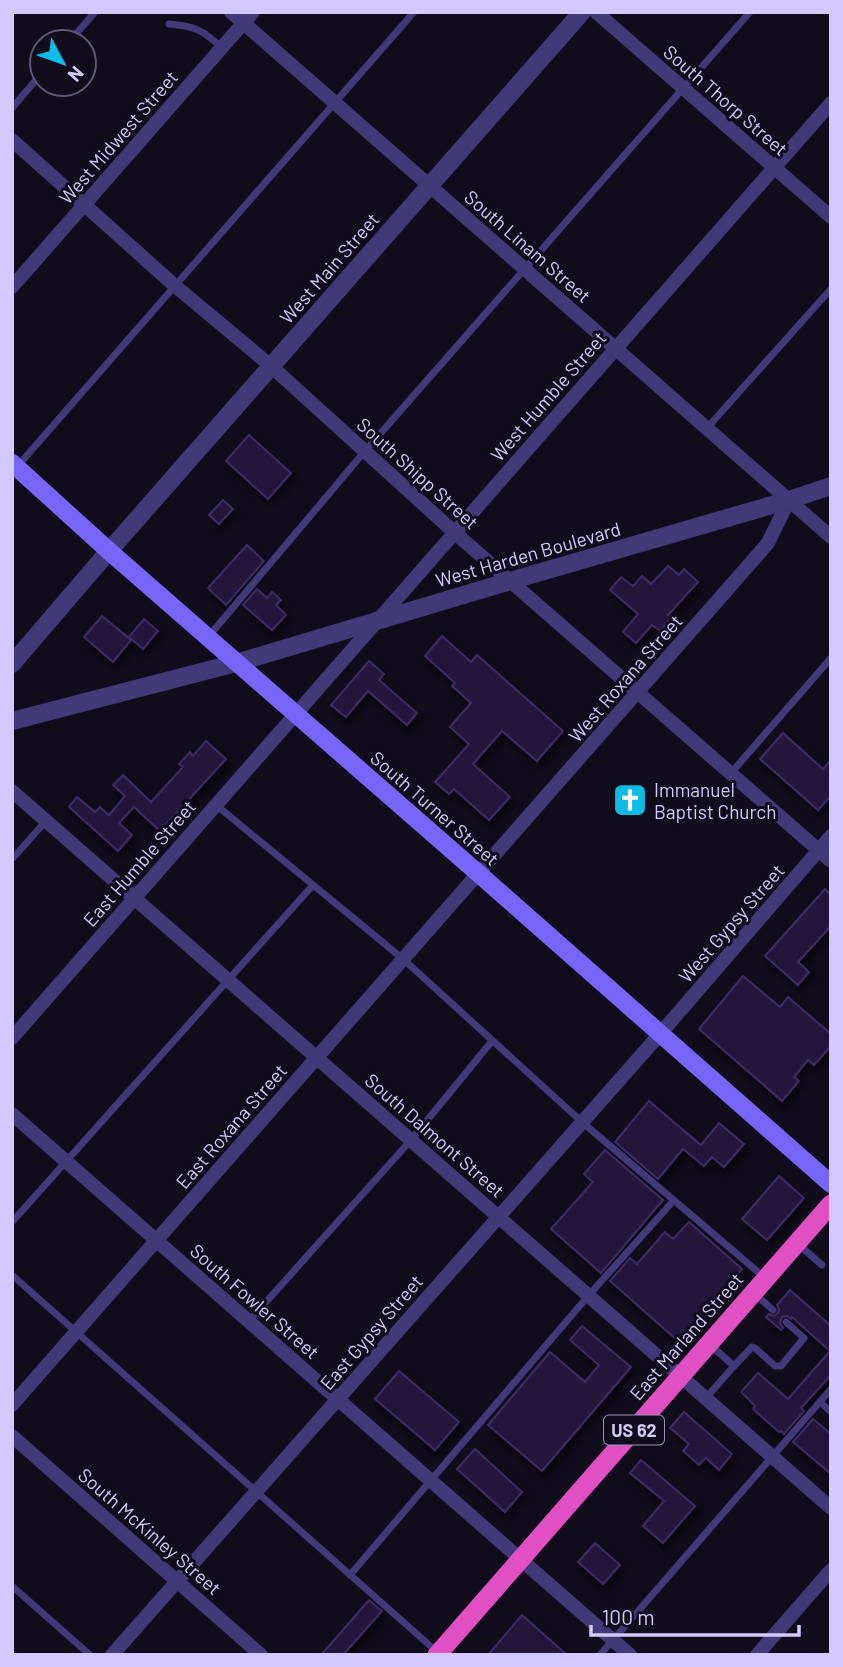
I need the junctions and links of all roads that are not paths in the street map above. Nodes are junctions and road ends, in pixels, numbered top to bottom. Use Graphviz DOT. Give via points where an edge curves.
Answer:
graph roads {
  1 [pos="95,12"];
  2 [pos="232,12"];
  3 [pos="414,12"];
  4 [pos="582,12"];
  5 [pos="596,12"];
  6 [pos="750,12"];
  7 [pos="248,18"];
  8 [pos="169,24"];
  9 [pos="81,28"];
  10 [pos="222,47"];
  11 [pos="683,88"];
  12 [pos="28,89"];
  13 [pos="334,102"];
  14 [pos="831,103"];
  15 [pos="12,107"];
  16 [pos="12,140"];
  17 [pos="774,168"];
  18 [pos="429,185"];
  19 [pos="84,205"];
  20 [pos="831,218"];
  21 [pos="526,269"];
  22 [pos="174,285"];
  23 [pos="12,287"];
  24 [pos="831,289"];
  25 [pos="615,348"];
  26 [pos="271,366"];
  27 [pos="707,428"];
  28 [pos="365,451"];
  29 [pos="14,468"];
  30 [pos="831,486"];
  31 [pos="789,500"];
  32 [pos="454,532"];
  33 [pos="831,537"];
  34 [pos="109,551"];
  35 [pos="510,581"];
  36 [pos="376,621"];
  37 [pos="208,638"];
  38 [pos="831,658"];
  39 [pos="236,663"];
  40 [pos="12,664"];
  41 [pos="638,692"];
  42 [pos="295,714"];
  43 [pos="12,721"];
  44 [pos="730,773"];
  45 [pos="12,791"];
  46 [pos="216,804"];
  47 [pos="46,821"];
  48 [pos="831,836"];
  49 [pos="818,850"];
  50 [pos="12,859"];
  51 [pos="831,861"];
  52 [pos="479,874"];
  53 [pos="313,885"];
  54 [pos="134,899"];
  55 [pos="403,959"];
  56 [pos="227,980"];
  57 [pos="660,1034"];
  58 [pos="12,1038"];
  59 [pos="492,1041"];
  60 [pos="316,1057"];
  61 [pos="12,1114"];
  62 [pos="582,1122"];
  63 [pos="411,1140"];
  64 [pos="66,1161"];
  65 [pos="831,1184"];
  66 [pos="674,1200"];
  67 [pos="831,1204"];
  68 [pos="499,1216"];
  69 [pos="12,1222"];
  70 [pos="156,1240"];
  71 [pos="797,1243"];
  72 [pos="822,1265"];
  73 [pos="12,1276"];
  74 [pos="760,1285"];
  75 [pos="589,1295"];
  76 [pos="773,1310"];
  77 [pos="249,1321"];
  78 [pos="786,1322"];
  79 [pos="75,1333"];
  80 [pos="709,1344"];
  81 [pos="734,1366"];
  82 [pos="681,1376"];
  83 [pos="831,1390"];
  84 [pos="706,1398"];
  85 [pos="338,1399"];
  86 [pos="820,1402"];
  87 [pos="12,1405"];
  88 [pos="831,1412"];
  89 [pos="12,1436"];
  90 [pos="772,1457"];
  91 [pos="432,1481"];
  92 [pos="256,1491"];
  93 [pos="831,1508"];
  94 [pos="521,1559"];
  95 [pos="831,1570"];
  96 [pos="350,1575"];
  97 [pos="177,1581"];
  98 [pos="12,1587"];
  99 [pos="613,1640"];
  100 [pos="438,1654"];
  101 [pos="90,1655"];
  102 [pos="112,1655"];
  103 [pos="261,1655"];
  104 [pos="600,1655"];
  105 [pos="630,1655"];
  106 [pos="757,1655"];
  1 -- 9 [label="lane"];
  2 -- 7 [label="street, South Linam Street"];
  3 -- 13 [label="lane"];
  4 -- 18 [label="street, West Main Street"];
  5 -- 11 [label="street, South Thorp Street"];
  6 -- 11 [label="lane"];
  7 -- 10 [label="street, West Midwest Street"];
  7 -- 13 [label="street, South Linam Street"];
  8 -- 10 [label="lane" via="189,25"];
  10 -- 19 [label="street, West Midwest Street"];
  11 -- 17 [label="street, South Thorp Street"];
  11 -- 21 [label="lane"];
  12 -- 15 [label="lane"];
  13 -- 18 [label="street, South Linam Street"];
  13 -- 22 [label="lane"];
  14 -- 17 [label="street, West Humble Street"];
  16 -- 19 [label="street, South Shipp Street"];
  17 -- 20 [label="street, South Thorp Street"];
  17 -- 25 [label="street, West Humble Street"];
  18 -- 21 [label="street, South Linam Street"];
  18 -- 26 [label="street, West Main Street"];
  19 -- 22 [label="street, South Shipp Street"];
  19 -- 23 [label="street, West Midwest Street"];
  21 -- 25 [label="street, South Linam Street"];
  21 -- 28 [label="lane"];
  22 -- 26 [label="street, South Shipp Street"];
  22 -- 29 [label="lane"];
  24 -- 27 [label="lane"];
  25 -- 27 [label="street, South Linam Street"];
  25 -- 32 [label="street, West Humble Street"];
  26 -- 28 [label="street, South Shipp Street"];
  26 -- 34 [label="street, West Main Street"];
  27 -- 31 [label="street, South Linam Street"];
  28 -- 32 [label="street, South Shipp Street"];
  28 -- 37 [label="lane"];
  29 -- 34 [label="main road, South Turner Street"];
  30 -- 31 [label="street, West Harden Boulevard"];
  31 -- 33 [label="street, South Linam Street"];
  31 -- 35 [label="street, West Harden Boulevard"];
  31 -- 41 [label="street, West Roxana Street" via="768,543"];
  32 -- 35 [label="street, South Shipp Street"];
  32 -- 36 [label="street, West Humble Street"];
  34 -- 37 [label="main road, South Turner Street"];
  34 -- 40 [label="street, West Main Street"];
  35 -- 36 [label="street, West Harden Boulevard"];
  35 -- 41 [label="street, South Shipp Street"];
  36 -- 39 [label="street, West Harden Boulevard"];
  36 -- 42 [label="street, West Humble Street"];
  37 -- 39 [label="main road, South Turner Street"];
  38 -- 44 [label="lane"];
  39 -- 42 [label="main road, South Turner Street"];
  39 -- 43 [label="street, West Harden Boulevard"];
  41 -- 44 [label="street, South Shipp Street"];
  41 -- 52 [label="street, West Roxana Street"];
  42 -- 46 [label="street, East Humble Street"];
  42 -- 52 [label="main road, South Turner Street"];
  44 -- 49 [label="street, South Shipp Street"];
  45 -- 47 [label="street, South Dalmont Street"];
  46 -- 53 [label="lane"];
  46 -- 54 [label="street, East Humble Street"];
  47 -- 50 [label="lane"];
  47 -- 54 [label="street, South Dalmont Street"];
  48 -- 49 [label="street, West Gypsy Street"];
  49 -- 51 [label="street, South Shipp Street"];
  49 -- 57 [label="street, West Gypsy Street"];
  52 -- 55 [label="street, East Roxana Street"];
  52 -- 57 [label="main road, South Turner Street"];
  53 -- 55 [label="lane"];
  53 -- 56 [label="lane"];
  54 -- 56 [label="street, South Dalmont Street"];
  54 -- 58 [label="street, East Humble Street"];
  55 -- 59 [label="lane"];
  55 -- 60 [label="street, East Roxana Street"];
  56 -- 60 [label="street, South Dalmont Street"];
  56 -- 64 [label="lane"];
  57 -- 62 [label="street, East Gypsy Street"];
  57 -- 65 [label="main road, South Turner Street"];
  59 -- 62 [label="lane"];
  59 -- 63 [label="lane"];
  60 -- 63 [label="street, South Dalmont Street"];
  60 -- 70 [label="street, East Roxana Street"];
  61 -- 64 [label="street, South Fowler Street"];
  62 -- 66 [label="lane"];
  62 -- 68 [label="street, East Gypsy Street"];
  63 -- 68 [label="street, South Dalmont Street"];
  63 -- 77 [label="lane"];
  64 -- 69 [label="lane"];
  64 -- 70 [label="street, South Fowler Street"];
  66 -- 74 [label="lane"];
  66 -- 75 [label="lane"];
  67 -- 71 [label="highway, East Marland Street / US 62"];
  68 -- 75 [label="street, South Dalmont Street"];
  68 -- 85 [label="street, East Gypsy Street"];
  70 -- 77 [label="street, South Fowler Street"];
  70 -- 79 [label="street, East Roxana Street"];
  71 -- 72 [label="lane"];
  71 -- 74 [label="highway, East Marland Street / US 62"];
  73 -- 79 [label="lane"];
  74 -- 76 [label="lane"];
  74 -- 80 [label="highway, East Marland Street / US 62"];
  75 -- 82 [label="street, South Dalmont Street"];
  75 -- 91 [label="lane"];
  77 -- 85 [label="street, South Fowler Street"];
  78 -- 81 [label="lane" via="804,1338 781,1366 752,1347"];
  79 -- 87 [label="street, East Roxana Street"];
  79 -- 92 [label="lane"];
  80 -- 81 [label="lane"];
  80 -- 82 [label="highway, East Marland Street / US 62"];
  81 -- 84 [label="lane"];
  82 -- 84 [label="street, South Dalmont Street"];
  82 -- 94 [label="highway, East Marland Street / US 62"];
  83 -- 86 [label="lane"];
  84 -- 90 [label="street, South Dalmont Street"];
  85 -- 91 [label="street, South Fowler Street"];
  85 -- 92 [label="street, East Gypsy Street"];
  86 -- 88 [label="lane"];
  86 -- 90 [label="lane"];
  89 -- 97 [label="street, South McKinley Street"];
  90 -- 93 [label="street, South Dalmont Street"];
  90 -- 99 [label="lane"];
  91 -- 94 [label="street, South Fowler Street"];
  91 -- 96 [label="lane"];
  92 -- 96 [label="lane"];
  92 -- 97 [label="street, East Gypsy Street"];
  94 -- 99 [label="street, South Fowler Street"];
  94 -- 100 [label="highway, East Marland Street / US 62"];
  95 -- 106 [label="street"];
  96 -- 100 [label="lane"];
  97 -- 102 [label="street, East Gypsy Street"];
  97 -- 103 [label="street, South McKinley Street"];
  98 -- 101 [label="lane"];
  99 -- 104 [label="lane"];
  99 -- 105 [label="street, South Fowler Street"];
}
